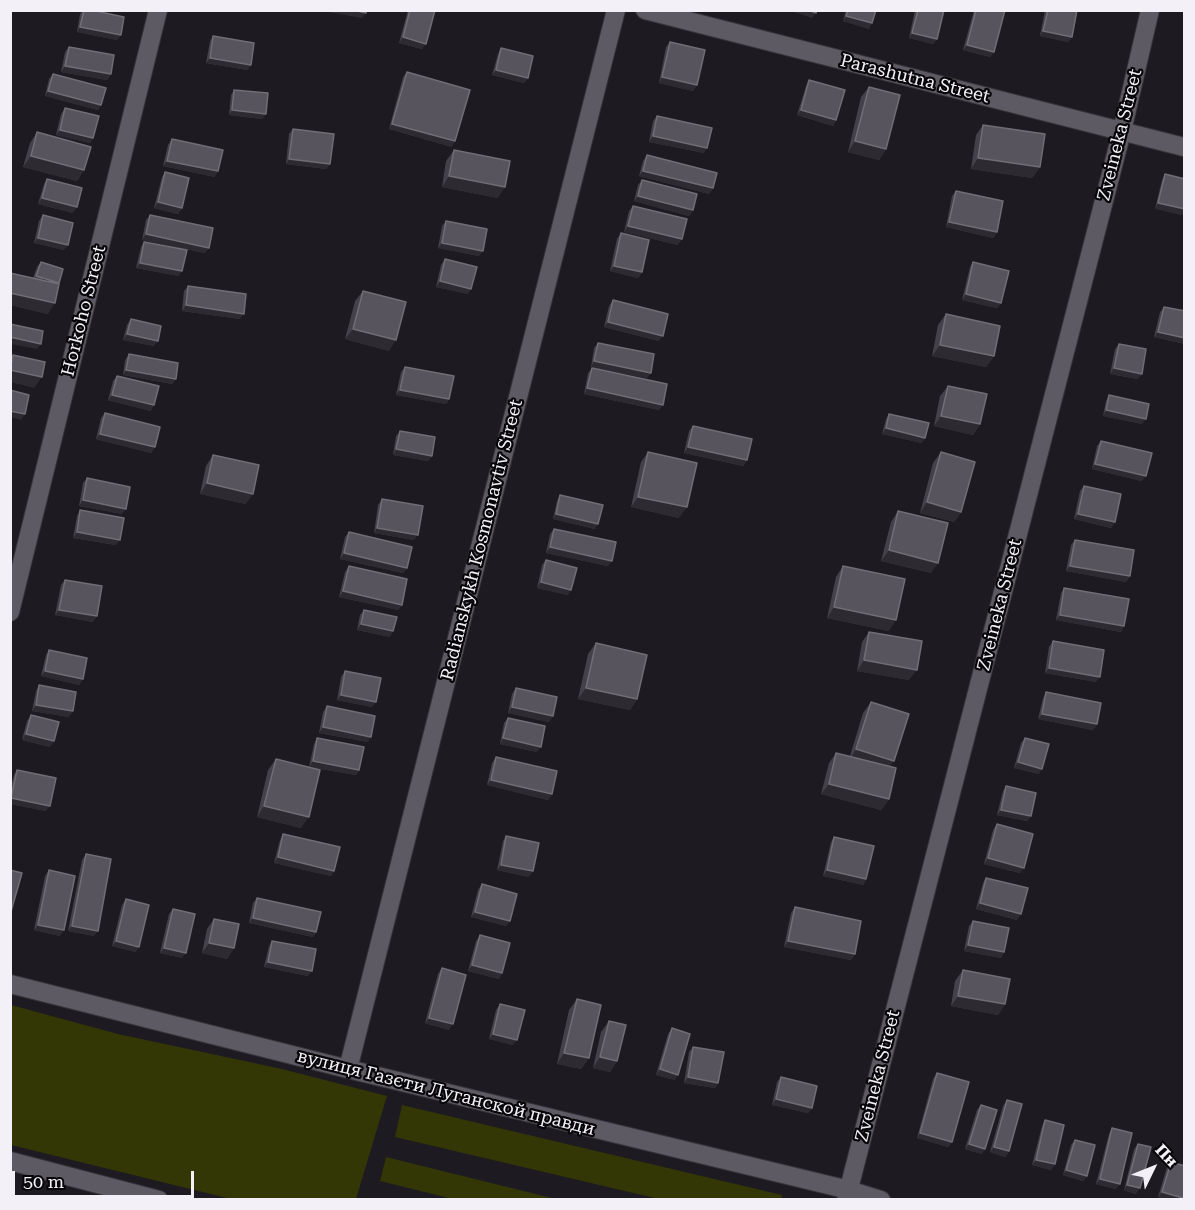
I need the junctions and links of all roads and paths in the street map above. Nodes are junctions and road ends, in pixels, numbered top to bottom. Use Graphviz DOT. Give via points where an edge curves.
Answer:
graph roads {
  1 [pos="158,10"];
  2 [pos="616,10"];
  3 [pos="645,10"];
  4 [pos="1150,10"];
  5 [pos="1122,131"];
  6 [pos="1185,147"];
  7 [pos="10,612"];
  8 [pos="10,984"];
  9 [pos="348,1070"];
  10 [pos="10,1161"];
  11 [pos="848,1195"];
  12 [pos="159,1200"];
  13 [pos="881,1200"];
  1 -- 7 [label="street, Horkoho Street"];
  2 -- 9 [label="street, Radianskykh Kosmonavtiv Street"];
  3 -- 5 [label="street, Parashutna Street"];
  4 -- 5 [label="street, Zveineka Street"];
  5 -- 6 [label="street, Parashutna Street"];
  5 -- 11 [label="street, Zveineka Street"];
  8 -- 9 [label="street, вулиця Газєти Луганской правди"];
  9 -- 11 [label="street, вулиця Газєти Луганской правди"];
  10 -- 12 [label="street"];
  11 -- 13 [label="street, вулиця Газєти Луганской правди"];
}
